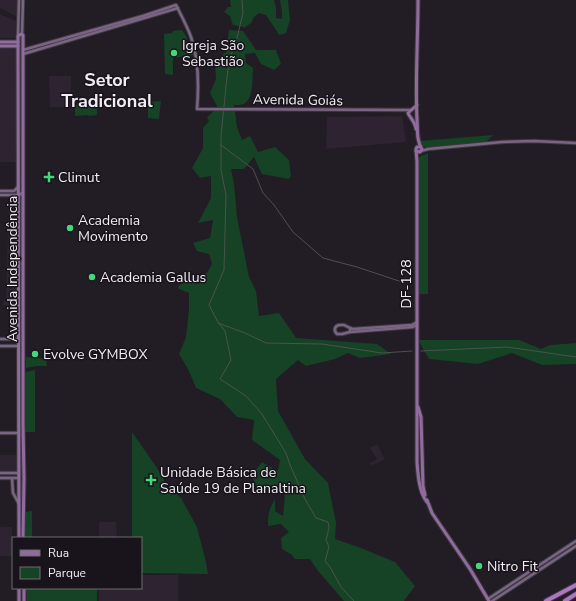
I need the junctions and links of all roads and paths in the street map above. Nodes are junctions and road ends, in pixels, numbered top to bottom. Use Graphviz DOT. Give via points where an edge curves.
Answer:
graph roads {
  1 [pos="19,0"];
  2 [pos="22,0"];
  3 [pos="418,0"];
  4 [pos="19,9"];
  5 [pos="22,9"];
  6 [pos="18,30"];
  7 [pos="22,30"];
  8 [pos="20,36"];
  9 [pos="0,42"];
  10 [pos="12,42"];
  11 [pos="18,42"];
  12 [pos="0,46"];
  13 [pos="12,46"];
  14 [pos="18,46"];
  15 [pos="23,52"];
  16 [pos="20,59"];
  17 [pos="18,64"];
  18 [pos="23,64"];
  19 [pos="21,94"];
  20 [pos="20,99"];
  21 [pos="417,105"];
  22 [pos="411,110"];
  23 [pos="399,111"];
  24 [pos="408,115"];
  25 [pos="417,118"];
  26 [pos="413,120"];
  27 [pos="576,142"];
  28 [pos="419,149"];
  29 [pos="18,157"];
  30 [pos="23,158"];
  31 [pos="18,186"];
  32 [pos="0,191"];
  33 [pos="8,191"];
  34 [pos="23,193"];
  35 [pos="0,195"];
  36 [pos="8,195"];
  37 [pos="18,195"];
  38 [pos="21,218"];
  39 [pos="19,272"];
  40 [pos="23,272"];
  41 [pos="21,322"];
  42 [pos="417,324"];
  43 [pos="350,328"];
  44 [pos="370,329"];
  45 [pos="350,332"];
  46 [pos="0,339"];
  47 [pos="18,339"];
  48 [pos="0,346"];
  49 [pos="18,346"];
  50 [pos="23,354"];
  51 [pos="18,368"];
  52 [pos="23,368"];
  53 [pos="417,405"];
  54 [pos="18,422"];
  55 [pos="23,422"];
  56 [pos="417,423"];
  57 [pos="422,424"];
  58 [pos="23,427"];
  59 [pos="18,428"];
  60 [pos="0,433"];
  61 [pos="18,433"];
  62 [pos="423,467"];
  63 [pos="418,468"];
  64 [pos="0,473"];
  65 [pos="19,473"];
  66 [pos="0,478"];
  67 [pos="12,478"];
  68 [pos="19,478"];
  69 [pos="19,486"];
  70 [pos="24,486"];
  71 [pos="19,490"];
  72 [pos="24,491"];
  73 [pos="427,502"];
  74 [pos="19,504"];
  75 [pos="19,537"];
  76 [pos="23,537"];
  77 [pos="576,541"];
  78 [pos="576,546"];
  79 [pos="552,557"];
  80 [pos="554,560"];
  81 [pos="528,573"];
  82 [pos="530,576"];
  83 [pos="512,583"];
  84 [pos="576,585"];
  85 [pos="514,586"];
  86 [pos="19,589"];
  87 [pos="24,589"];
  88 [pos="501,590"];
  89 [pos="503,594"];
  90 [pos="576,594"];
  91 [pos="490,600"];
  92 [pos="19,601"];
  93 [pos="24,601"];
  94 [pos="546,601"];
  95 [pos="565,601"];
  1 -- 4 [label="street, Avenida Independência"];
  2 -- 5 [label="street, Avenida Independência"];
  3 -- 21 [label="main road, DF-128 / DF-128"];
  4 -- 5 [label="street"];
  4 -- 6 [label="street, Avenida Independência"];
  5 -- 7 [label="street, Avenida Independência"];
  6 -- 7 [label="street"];
  6 -- 8 [label="street, Avenida Independência"];
  7 -- 8 [label="street, Avenida Independência"];
  8 -- 11 [label="main road, Avenida Independência"];
  8 -- 15 [label="main road, Avenida Independência"];
  9 -- 10 [label="main road"];
  10 -- 11 [label="main road"];
  10 -- 13 [label="main road"];
  11 -- 14 [label="main road, Avenida Independência"];
  12 -- 13 [label="main road"];
  13 -- 14 [label="main road"];
  14 -- 16 [label="main road, Avenida Independência"];
  15 -- 16 [label="main road, Avenida Independência"];
  15 -- 23 [label="street, Avenida Goiás" via="177,7 194,48 199,91 197,109"];
  16 -- 17 [label="main road, Avenida Independência"];
  16 -- 18 [label="main road, Avenida Independência"];
  17 -- 18 [label="main road"];
  17 -- 19 [label="main road, Avenida Independência"];
  18 -- 19 [label="main road, Avenida Independência"];
  19 -- 20 [label="main road, Avenida Independência"];
  20 -- 29 [label="main road, Avenida Independência"];
  20 -- 30 [label="main road, Avenida Independência"];
  21 -- 22 [label="main road"];
  21 -- 25 [label="main road, DF-128 / DF-128"];
  22 -- 23 [label="street, Avenida Goiás"];
  22 -- 24 [label="main road"];
  22 -- 25 [label="main road"];
  23 -- 24 [label="street, Avenida Goiás"];
  24 -- 26 [label="main road"];
  25 -- 26 [label="main road"];
  25 -- 28 [label="main road, DF-128 / DF-128"];
  26 -- 28 [label="main road, DF-128 / DF-128"];
  27 -- 28 [label="street" via="502,142"];
  28 -- 42 [label="main road, DF-128 / DF-128"];
  29 -- 30 [label="main road"];
  29 -- 31 [label="main road, Avenida Independência"];
  30 -- 34 [label="main road, Avenida Independência"];
  31 -- 33 [label="street" via="14,191"];
  31 -- 37 [label="main road, Avenida Independência"];
  32 -- 33 [label="street"];
  33 -- 36 [label="street"];
  34 -- 37 [label="street"];
  34 -- 38 [label="main road, Avenida Independência"];
  35 -- 36 [label="street"];
  36 -- 37 [label="street"];
  37 -- 38 [label="main road, Avenida Independência"];
  38 -- 39 [label="main road, Avenida Independência"];
  38 -- 40 [label="main road, Avenida Independência"];
  39 -- 40 [label="main road"];
  39 -- 41 [label="main road, Avenida Independência"];
  40 -- 41 [label="main road, Avenida Independência"];
  41 -- 47 [label="main road, Avenida Independência"];
  41 -- 50 [label="main road, Avenida Independência"];
  42 -- 44 [label="street"];
  42 -- 53 [label="main road, DF-128 / DF-128"];
  43 -- 44 [label="street"];
  43 -- 45 [label="street"];
  43 -- 45 [label="street" via="339,325 334,328 338,334"];
  44 -- 45 [label="street"];
  46 -- 47 [label="street"];
  47 -- 49 [label="main road, Avenida Independência"];
  47 -- 50 [label="main road"];
  48 -- 49 [label="street"];
  49 -- 51 [label="main road, Avenida Independência"];
  50 -- 52 [label="main road, Avenida Independência"];
  51 -- 52 [label="main road"];
  51 -- 54 [label="main road, Avenida Independência"];
  52 -- 55 [label="main road, Avenida Independência"];
  53 -- 56 [label="main road, DF-128 / DF-128"];
  53 -- 57 [label="main road, DF-128 / DF-128"];
  54 -- 55 [label="main road"];
  54 -- 59 [label="main road, Avenida Independência"];
  55 -- 58 [label="main road, Avenida Independência"];
  56 -- 57 [label="main road"];
  56 -- 63 [label="main road, DF-128 / DF-128"];
  57 -- 62 [label="main road, DF-128 / DF-128"];
  58 -- 59 [label="main road" via="21,425"];
  58 -- 70 [label="main road, Avenida Independência"];
  59 -- 61 [label="main road, Avenida Independência"];
  60 -- 61 [label="street"];
  61 -- 65 [label="main road, Avenida Independência"];
  62 -- 63 [label="main road" via="421,470"];
  62 -- 73 [label="main road, DF-128 / DF-128" via="423,486"];
  63 -- 73 [label="main road, DF-128 / DF-128" via="420,484"];
  64 -- 65 [label="street"];
  65 -- 68 [label="main road, Avenida Independência"];
  66 -- 67 [label="street"];
  67 -- 68 [label="street"];
  67 -- 74 [label="street" via="13,493"];
  68 -- 69 [label="main road, Avenida Independência"];
  69 -- 70 [label="main road"];
  69 -- 71 [label="main road, Avenida Independência"];
  70 -- 72 [label="main road, Avenida Independência"];
  71 -- 72 [label="main road"];
  71 -- 74 [label="main road, Avenida Independência"];
  72 -- 76 [label="main road, Avenida Independência"];
  73 -- 91 [label="main road, DF-128 / DF-128"];
  74 -- 75 [label="main road, Avenida Independência"];
  77 -- 79 [label="street"];
  78 -- 80 [label="street"];
  79 -- 80 [label="street"];
  79 -- 81 [label="street"];
  80 -- 82 [label="street"];
  81 -- 82 [label="street"];
  81 -- 83 [label="street"];
  82 -- 85 [label="street"];
  83 -- 85 [label="street"];
  83 -- 88 [label="street"];
  84 -- 94 [label="highway"];
  85 -- 89 [label="street"];
  86 -- 92 [label="main road"];
  87 -- 93 [label="main road"];
  88 -- 89 [label="street"];
  88 -- 91 [label="street"];
  89 -- 91 [label="street"];
  90 -- 95 [label="highway"];
}
